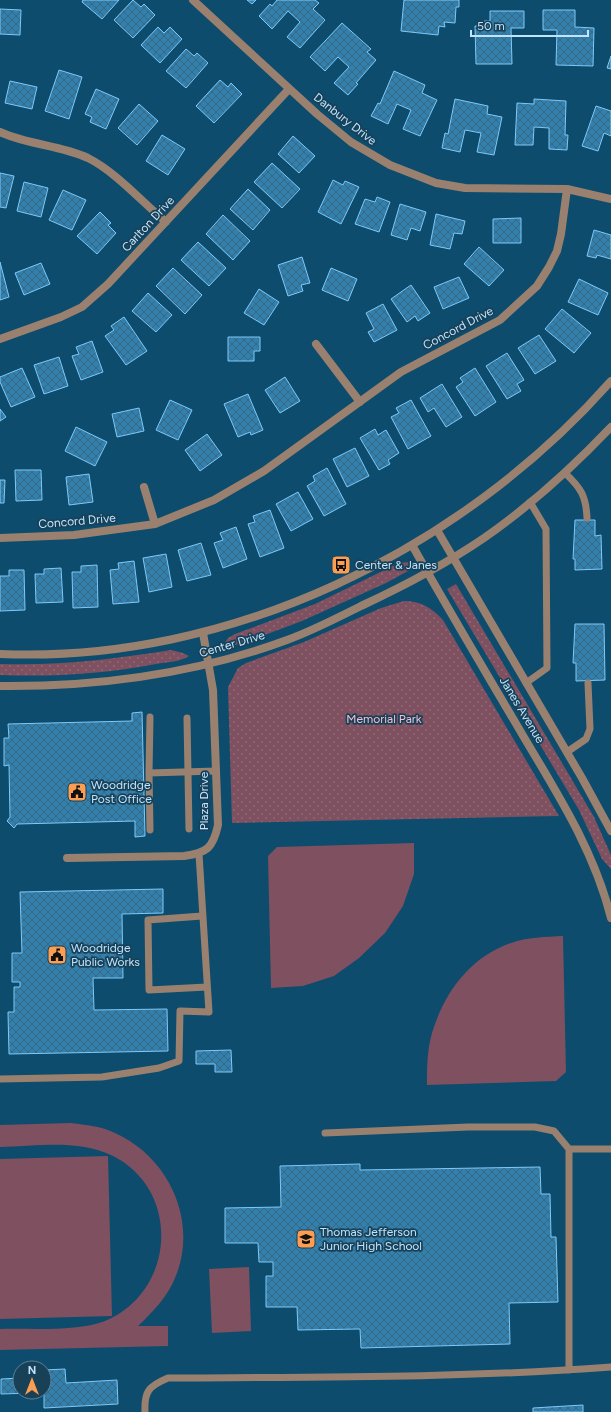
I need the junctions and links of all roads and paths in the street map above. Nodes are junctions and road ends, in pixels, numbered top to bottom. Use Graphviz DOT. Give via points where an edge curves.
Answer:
graph roads {
  1 [pos="193,0"];
  2 [pos="289,89"];
  3 [pos="0,132"];
  4 [pos="567,190"];
  5 [pos="611,199"];
  6 [pos="166,222"];
  7 [pos="0,339"];
  8 [pos="316,344"];
  9 [pos="611,381"];
  10 [pos="360,402"];
  11 [pos="611,428"];
  12 [pos="566,473"];
  13 [pos="144,487"];
  14 [pos="530,502"];
  15 [pos="587,518"];
  16 [pos="155,524"];
  17 [pos="437,530"];
  18 [pos="0,538"];
  19 [pos="412,545"];
  20 [pos="453,557"];
  21 [pos="428,573"];
  22 [pos="203,632"];
  23 [pos="0,654"];
  24 [pos="210,663"];
  25 [pos="526,683"];
  26 [pos="588,683"];
  27 [pos="0,686"];
  28 [pos="150,717"];
  29 [pos="187,718"];
  30 [pos="567,752"];
  31 [pos="216,771"];
  32 [pos="187,772"];
  33 [pos="149,773"];
  34 [pos="189,829"];
  35 [pos="150,830"];
  36 [pos="611,830"];
  37 [pos="199,854"];
  38 [pos="67,858"];
  39 [pos="609,903"];
  40 [pos="202,916"];
  41 [pos="611,918"];
  42 [pos="208,987"];
  43 [pos="0,1079"];
  44 [pos="325,1133"];
  45 [pos="569,1149"];
  46 [pos="611,1149"];
  47 [pos="611,1366"];
  48 [pos="569,1370"];
  49 [pos="145,1412"];
  1 -- 2 [label="street, Danbury Drive"];
  2 -- 4 [label="street, Danbury Drive" via="351,142 390,165 420,178 465,188"];
  2 -- 6 [label="street, Carlton Drive"];
  3 -- 6 [label="street" via="88,158 112,175"];
  4 -- 5 [label="street, Danbury Drive"];
  4 -- 10 [label="street, Concord Drive" via="556,251 537,286 500,320 401,372"];
  6 -- 7 [label="street, Carlton Drive" via="108,284 82,307"];
  8 -- 10 [label="street"];
  9 -- 17 [label="street" via="572,423 526,466"];
  10 -- 16 [label="street, Concord Drive" via="236,488"];
  11 -- 12 [label="street"];
  12 -- 14 [label="street"];
  12 -- 15 [label="lane" via="583,494"];
  13 -- 16 [label="street"];
  14 -- 20 [label="street"];
  14 -- 25 [label="lane" via="546,529 547,668"];
  16 -- 18 [label="street, Concord Drive" via="74,535"];
  17 -- 19 [label="street"];
  17 -- 20 [label="street, Janes Avenue"];
  19 -- 21 [label="street, Janes Avenue"];
  19 -- 22 [label="street, Center Drive" via="329,587 278,609"];
  20 -- 21 [label="street, Center Drive"];
  20 -- 25 [label="street, Janes Avenue"];
  21 -- 24 [label="street, Center Drive" via="288,640"];
  21 -- 39 [label="street, Janes Avenue" via="575,824"];
  22 -- 23 [label="street, Center Drive" via="112,650 47,655"];
  22 -- 24 [label="street, Plaza Drive"];
  24 -- 27 [label="street, Center Drive" via="98,683"];
  24 -- 31 [label="street, Plaza Drive"];
  25 -- 30 [label="street, Janes Avenue"];
  26 -- 30 [label="lane" via="590,729 586,739"];
  28 -- 33 [label="lane"];
  29 -- 32 [label="lane"];
  30 -- 36 [label="street, Janes Avenue"];
  31 -- 32 [label="lane"];
  31 -- 37 [label="street, Plaza Drive" via="218,825 209,848"];
  32 -- 33 [label="lane"];
  32 -- 34 [label="lane"];
  33 -- 35 [label="lane"];
  37 -- 38 [label="street"];
  37 -- 40 [label="lane"];
  39 -- 41 [label="street, Janes Avenue"];
  40 -- 42 [label="lane"];
  40 -- 42 [label="lane" via="148,920 149,990"];
  42 -- 43 [label="lane" via="209,1012 180,1011 179,1061 159,1068 102,1077"];
  44 -- 45 [label="lane" via="535,1127 554,1131"];
  45 -- 46 [label="lane"];
  45 -- 48 [label="lane"];
  47 -- 48 [label="lane"];
  48 -- 49 [label="lane" via="407,1376 168,1378 147,1390"];
}
